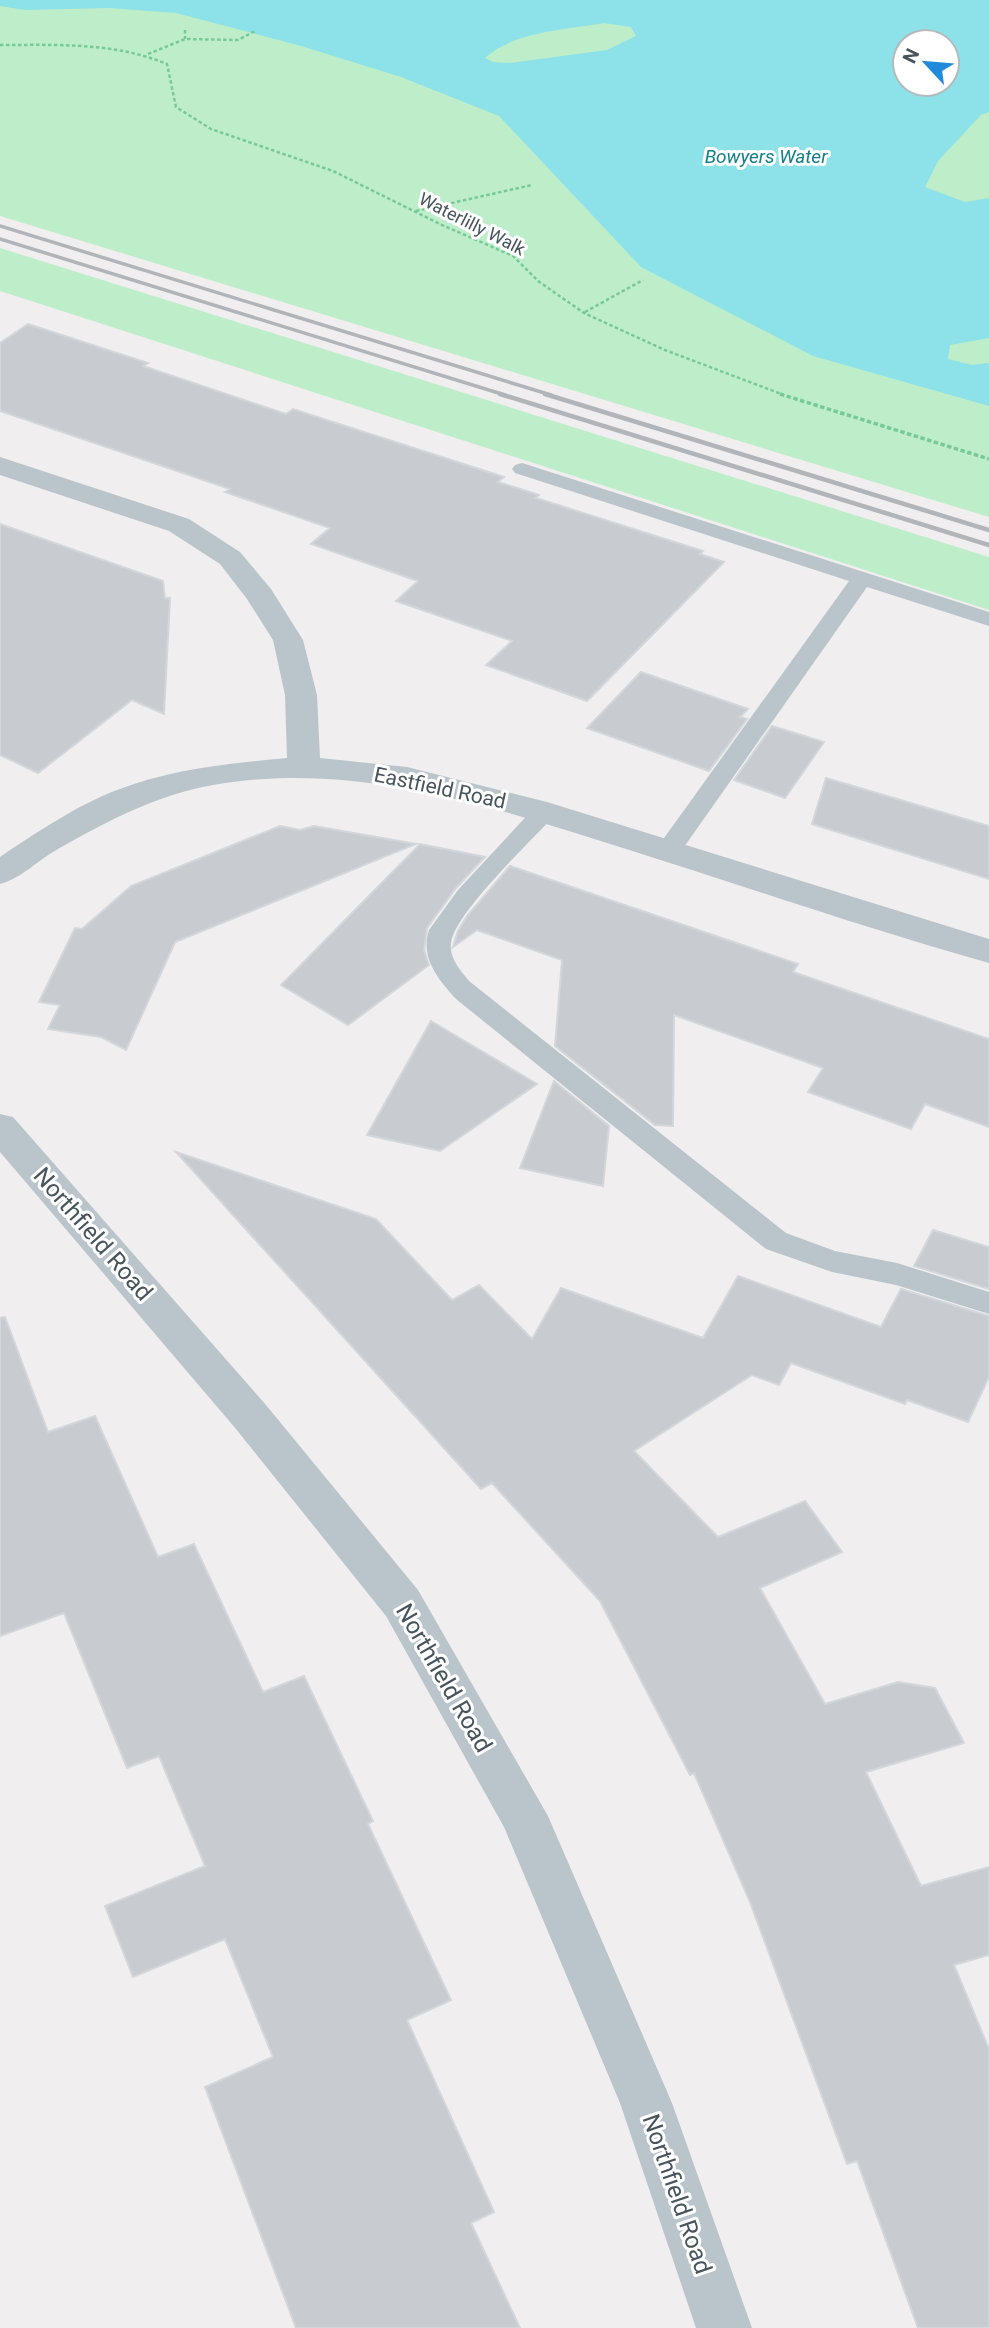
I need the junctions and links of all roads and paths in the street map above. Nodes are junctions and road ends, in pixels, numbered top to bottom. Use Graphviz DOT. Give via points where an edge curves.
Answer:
graph roads {
  1 [pos="185,30"];
  2 [pos="255,31"];
  3 [pos="185,39"];
  4 [pos="0,45"];
  5 [pos="148,54"];
  6 [pos="532,185"];
  7 [pos="416,211"];
  8 [pos="643,280"];
  9 [pos="584,313"];
  10 [pos="989,459"];
  11 [pos="0,466"];
  12 [pos="522,469"];
  13 [pos="862,578"];
  14 [pos="989,619"];
  15 [pos="304,765"];
  16 [pos="544,812"];
  17 [pos="668,850"];
  18 [pos="0,873"];
  19 [pos="989,951"];
  20 [pos="0,1127"];
  21 [pos="989,1303"];
  22 [pos="724,2328"];
  1 -- 3 [label="path"];
  2 -- 3 [label="path" via="238,40"];
  3 -- 5 [label="path"];
  4 -- 5 [label="path"];
  5 -- 7 [label="path, Waterlilly Walk" via="167,64 176,107 192,119 333,171"];
  6 -- 7 [label="path"];
  7 -- 9 [label="path, Waterlilly Walk" via="513,256 538,281"];
  8 -- 9 [label="path"];
  9 -- 10 [label="path, Waterlilly Walk" via="665,351 802,402"];
  11 -- 15 [label="street" via="179,525 230,558 288,640 301,695"];
  12 -- 13 [label="lane"];
  13 -- 14 [label="lane"];
  13 -- 17 [label="lane"];
  15 -- 16 [label="street, Eastfield Road" via="407,777"];
  15 -- 18 [label="street" via="212,775 129,797 43,843"];
  16 -- 17 [label="street, Eastfield Road"];
  16 -- 21 [label="lane" via="454,911 438,939 441,965 465,993 776,1241 832,1261 897,1274"];
  17 -- 19 [label="street, Eastfield Road"];
  20 -- 22 [label="street, Northfield Road" via="251,1417 402,1603 524,1816 646,2103"];
}
